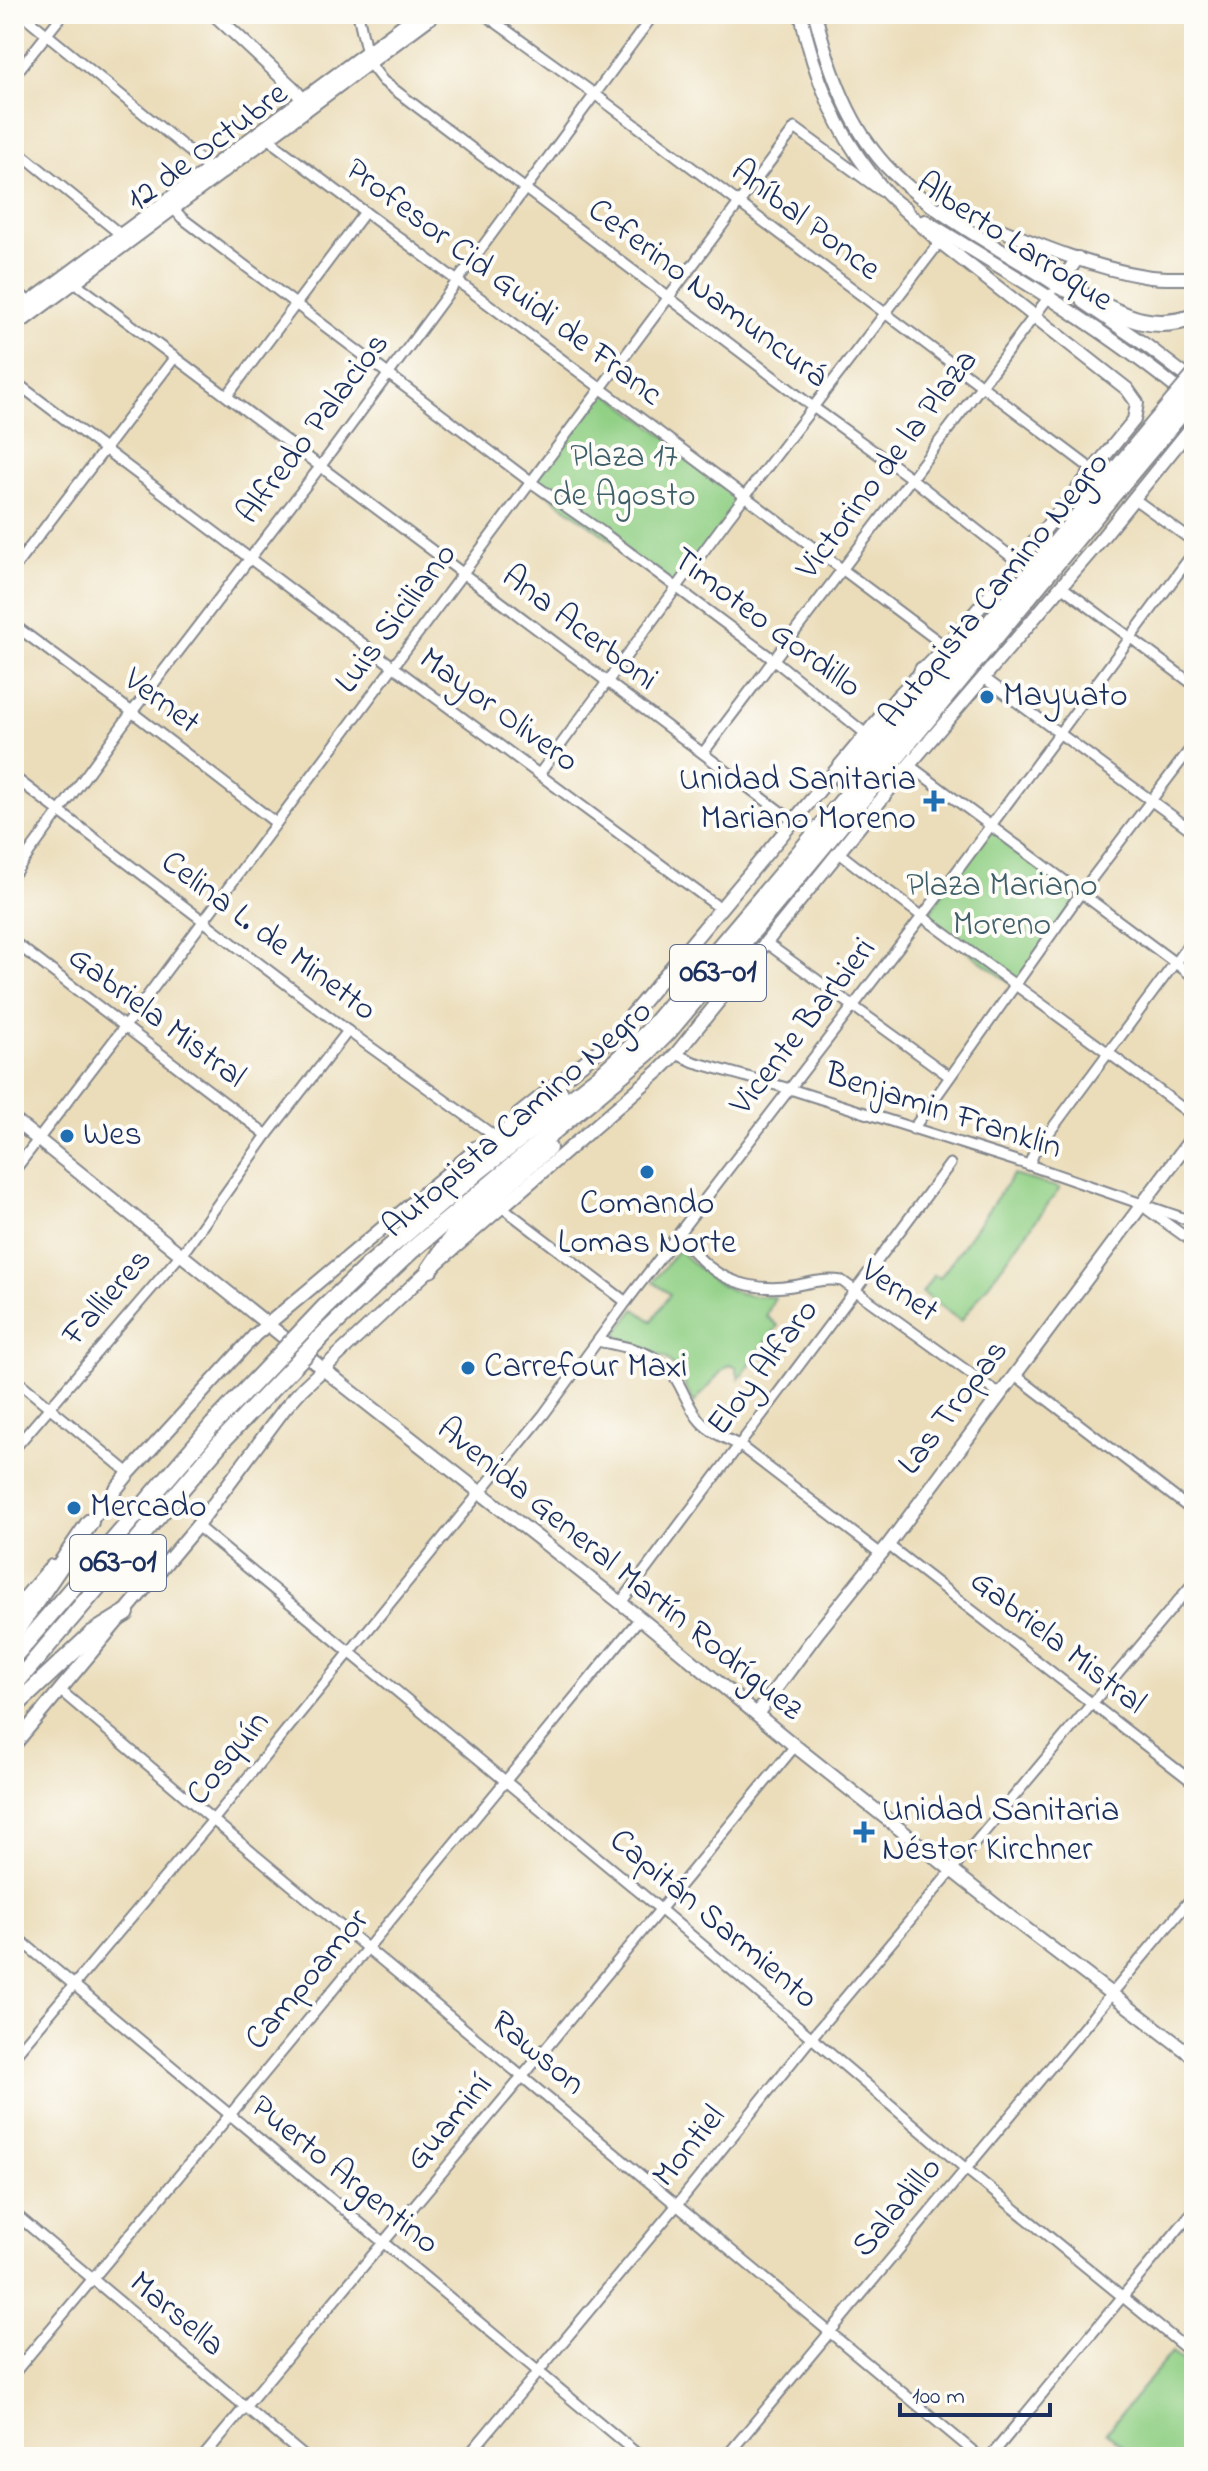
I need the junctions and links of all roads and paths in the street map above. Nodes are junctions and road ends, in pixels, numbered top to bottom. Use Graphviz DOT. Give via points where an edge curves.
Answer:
graph roads {
  1 [pos="22,14"];
  2 [pos="63,14"];
  3 [pos="214,14"];
  4 [pos="358,14"];
  5 [pos="418,14"];
  6 [pos="435,14"];
  7 [pos="484,14"];
  8 [pos="654,14"];
  9 [pos="801,14"];
  10 [pos="815,14"];
  11 [pos="47,34"];
  12 [pos="368,58"];
  13 [pos="14,76"];
  14 [pos="596,95"];
  15 [pos="306,104"];
  16 [pos="266,133"];
  17 [pos="14,148"];
  18 [pos="208,169"];
  19 [pos="526,189"];
  20 [pos="926,200"];
  21 [pos="897,203"];
  22 [pos="740,205"];
  23 [pos="174,209"];
  24 [pos="365,212"];
  25 [pos="120,234"];
  26 [pos="940,242"];
  27 [pos="1078,258"];
  28 [pos="72,277"];
  29 [pos="1194,278"];
  30 [pos="457,281"];
  31 [pos="14,288"];
  32 [pos="1053,291"];
  33 [pos="669,298"];
  34 [pos="295,304"];
  35 [pos="33,306"];
  36 [pos="884,313"];
  37 [pos="14,314"];
  38 [pos="1033,317"];
  39 [pos="1194,317"];
  40 [pos="14,327"];
  41 [pos="175,357"];
  42 [pos="387,374"];
  43 [pos="1194,379"];
  44 [pos="14,381"];
  45 [pos="980,386"];
  46 [pos="602,389"];
  47 [pos="227,396"];
  48 [pos="1194,400"];
  49 [pos="813,407"];
  50 [pos="1194,424"];
  51 [pos="1155,433"];
  52 [pos="105,448"];
  53 [pos="320,467"];
  54 [pos="1093,470"];
  55 [pos="911,478"];
  56 [pos="532,483"];
  57 [pos="745,496"];
  58 [pos="1133,498"];
  59 [pos="1194,542"];
  60 [pos="1194,552"];
  61 [pos="250,558"];
  62 [pos="1018,562"];
  63 [pos="14,568"];
  64 [pos="841,569"];
  65 [pos="463,574"];
  66 [pos="1061,586"];
  67 [pos="676,587"];
  68 [pos="14,625"];
  69 [pos="1131,639"];
  70 [pos="946,647"];
  71 [pos="774,660"];
  72 [pos="394,667"];
  73 [pos="923,670"];
  74 [pos="984,678"];
  75 [pos="607,682"];
  76 [pos="1194,685"];
  77 [pos="132,712"];
  78 [pos="1060,733"];
  79 [pos="866,734"];
  80 [pos="1194,744"];
  81 [pos="703,753"];
  82 [pos="909,765"];
  83 [pos="540,773"];
  84 [pos="14,777"];
  85 [pos="1151,800"];
  86 [pos="61,813"];
  87 [pos="793,821"];
  88 [pos="276,823"];
  89 [pos="990,825"];
  90 [pos="1194,832"];
  91 [pos="812,838"];
  92 [pos="838,852"];
  93 [pos="14,874"];
  94 [pos="1080,894"];
  95 [pos="721,909"];
  96 [pos="920,917"];
  97 [pos="203,922"];
  98 [pos="761,934"];
  99 [pos="1194,937"];
  100 [pos="14,942"];
  101 [pos="1174,963"];
  102 [pos="1194,977"];
  103 [pos="1015,986"];
  104 [pos="855,1007"];
  105 [pos="125,1026"];
  106 [pos="348,1031"];
  107 [pos="647,1033"];
  108 [pos="1110,1052"];
  109 [pos="676,1054"];
  110 [pos="949,1076"];
  111 [pos="605,1088"];
  112 [pos="790,1089"];
  113 [pos="1194,1117"];
  114 [pos="14,1120"];
  115 [pos="913,1129"];
  116 [pos="267,1135"];
  117 [pos="493,1135"];
  118 [pos="1194,1135"];
  119 [pos="40,1141"];
  120 [pos="474,1151"];
  121 [pos="950,1164"];
  122 [pos="1029,1165"];
  123 [pos="14,1171"];
  124 [pos="1142,1206"];
  125 [pos="502,1207"];
  126 [pos="1194,1222"];
  127 [pos="677,1236"];
  128 [pos="1194,1243"];
  129 [pos="180,1254"];
  130 [pos="430,1269"];
  131 [pos="856,1289"];
  132 [pos="626,1302"];
  133 [pos="267,1324"];
  134 [pos="598,1341"];
  135 [pos="323,1369"];
  136 [pos="1015,1375"];
  137 [pos="14,1378"];
  138 [pos="999,1394"];
  139 [pos="49,1407"];
  140 [pos="739,1445"];
  141 [pos="14,1449"];
  142 [pos="129,1473"];
  143 [pos="481,1493"];
  144 [pos="1194,1512"];
  145 [pos="90,1522"];
  146 [pos="197,1526"];
  147 [pos="884,1549"];
  148 [pos="1194,1582"];
  149 [pos="620,1604"];
  150 [pos="14,1610"];
  151 [pos="126,1613"];
  152 [pos="640,1618"];
  153 [pos="14,1633"];
  154 [pos="351,1651"];
  155 [pos="14,1656"];
  156 [pos="14,1685"];
  157 [pos="61,1691"];
  158 [pos="1092,1704"];
  159 [pos="14,1707"];
  160 [pos="757,1714"];
  161 [pos="14,1745"];
  162 [pos="795,1746"];
  163 [pos="506,1782"];
  164 [pos="1194,1783"];
  165 [pos="213,1820"];
  166 [pos="953,1870"];
  167 [pos="1194,1895"];
  168 [pos="660,1909"];
  169 [pos="14,1935"];
  170 [pos="368,1947"];
  171 [pos="73,1985"];
  172 [pos="1110,1993"];
  173 [pos="812,2037"];
  174 [pos="14,2056"];
  175 [pos="1194,2057"];
  176 [pos="523,2076"];
  177 [pos="229,2116"];
  178 [pos="966,2169"];
  179 [pos="677,2205"];
  180 [pos="1194,2210"];
  181 [pos="14,2213"];
  182 [pos="384,2241"];
  183 [pos="93,2279"];
  184 [pos="1123,2296"];
  185 [pos="828,2332"];
  186 [pos="1194,2355"];
  187 [pos="539,2371"];
  188 [pos="14,2373"];
  189 [pos="244,2407"];
  190 [pos="203,2457"];
  191 [pos="305,2457"];
  192 [pos="467,2457"];
  193 [pos="641,2457"];
  194 [pos="726,2457"];
  195 [pos="980,2457"];
  196 [pos="990,2457"];
  1 -- 11 [label="street"];
  2 -- 11 [label="street"];
  3 -- 15 [label="street"];
  4 -- 12 [label="street"];
  5 -- 12 [label="street, 12 de Octubre"];
  6 -- 12 [label="street, 12 de Octubre"];
  7 -- 14 [label="street, Aníbal Ponce"];
  8 -- 14 [label="street, Alfredo Palacios"];
  9 -- 21 [label="street, Alberto Larroque" via="836,119 859,158"];
  10 -- 20 [label="street, Alberto Larroque" via="826,56 857,123 890,171"];
  11 -- 13 [label="street"];
  11 -- 18 [label="street"];
  12 -- 15 [label="street, 12 de Octubre"];
  12 -- 19 [label="street, Ceferino Namuncurá" via="383,81"];
  14 -- 19 [label="street, Alfredo Palacios"];
  14 -- 22 [label="street, Aníbal Ponce"];
  15 -- 16 [label="street, 12 de Octubre"];
  16 -- 18 [label="street, 12 de Octubre"];
  16 -- 23 [label="street, 12 de Octubre"];
  16 -- 24 [label="street, Profesor Cid Guidi de Franc"];
  17 -- 25 [label="street"];
  18 -- 25 [label="street, 12 de Octubre"];
  19 -- 30 [label="street, Alfredo Palacios"];
  19 -- 33 [label="street, Ceferino Namuncurá"];
  20 -- 27 [label="street"];
  20 -- 32 [label="street, Alberto Larroque"];
  21 -- 22 [label="street, Luis Siciliano" via="795,128"];
  21 -- 26 [label="street"];
  21 -- 32 [label="street, Alberto Larroque"];
  22 -- 33 [label="street, Luis Siciliano"];
  22 -- 36 [label="street, Aníbal Ponce"];
  23 -- 28 [label="street, 12 de Octubre"];
  23 -- 34 [label="street, Timoteo Gordillo"];
  24 -- 30 [label="street, Profesor Cid Guidi de Franc"];
  24 -- 34 [label="street"];
  25 -- 28 [label="street, 12 de Octubre"];
  26 -- 36 [label="street"];
  26 -- 38 [label="street"];
  27 -- 29 [label="street" via="1145,276"];
  27 -- 32 [label="street"];
  28 -- 35 [label="street, 12 de Octubre"];
  28 -- 41 [label="street, Ana Acerboni"];
  30 -- 42 [label="street, Alfredo Palacios"];
  30 -- 46 [label="street, Profesor Cid Guidi de Franc"];
  31 -- 35 [label="street"];
  32 -- 38 [label="street, Victorino de la Plaza"];
  32 -- 39 [label="highway" via="1085,295 1137,321 1161,325"];
  32 -- 43 [label="street, Alberto Larroque"];
  32 -- 48 [label="street, Alberto Larroque"];
  33 -- 46 [label="street, Luis Siciliano"];
  33 -- 49 [label="street, Ceferino Namuncurá"];
  34 -- 42 [label="street, Timoteo Gordillo"];
  34 -- 47 [label="street"];
  35 -- 37 [label="street, 12 de Octubre"];
  35 -- 40 [label="street, 12 de Octubre"];
  36 -- 45 [label="street, Aníbal Ponce"];
  36 -- 49 [label="street"];
  38 -- 45 [label="street, Victorino de la Plaza"];
  38 -- 54 [label="street" via="1134,397 1135,416 1129,427"];
  41 -- 47 [label="street, Ana Acerboni"];
  41 -- 52 [label="street"];
  42 -- 53 [label="street, Alfredo Palacios"];
  42 -- 56 [label="street, Timoteo Gordillo"];
  43 -- 51 [label="highway, Autopista Camino Negro / 063-01, bridge"];
  44 -- 52 [label="street, Mayor Olivero"];
  45 -- 54 [label="street, Aníbal Ponce"];
  45 -- 55 [label="street, Victorino de la Plaza"];
  46 -- 56 [label="street, Luis Siciliano"];
  46 -- 57 [label="street, Profesor Cid Guidi de Franc"];
  47 -- 53 [label="street, Ana Acerboni"];
  48 -- 51 [label="highway, Autopista Camino Negro / 063-01, bridge"];
  49 -- 55 [label="street, Ceferino Namuncurá"];
  49 -- 57 [label="street"];
  50 -- 58 [label="street"];
  51 -- 91 [label="highway, Autopista Camino Negro / 063-01"];
  51 -- 98 [label="highway, Autopista Camino Negro / 063-01"];
  52 -- 61 [label="street, Mayor Olivero"];
  52 -- 63 [label="street"];
  53 -- 61 [label="street, Alfredo Palacios"];
  53 -- 65 [label="street, Ana Acerboni"];
  54 -- 62 [label="street"];
  55 -- 62 [label="street, Ceferino Namuncurá"];
  55 -- 64 [label="street, Victorino de la Plaza"];
  56 -- 65 [label="street, Luis Siciliano"];
  56 -- 67 [label="street, Timoteo Gordillo"];
  57 -- 64 [label="street, Profesor Cid Guidi de Franc"];
  57 -- 67 [label="street"];
  58 -- 59 [label="street"];
  58 -- 66 [label="street"];
  60 -- 69 [label="street, Vicente Barbieri"];
  61 -- 72 [label="street, Mayor Olivero"];
  61 -- 77 [label="street, Alfredo Palacios"];
  62 -- 70 [label="street"];
  64 -- 70 [label="street, Profesor Cid Guidi de Franc"];
  64 -- 71 [label="street, Victorino de la Plaza"];
  65 -- 72 [label="street, Luis Siciliano"];
  65 -- 75 [label="street, Ana Acerboni"];
  66 -- 69 [label="street"];
  66 -- 74 [label="street"];
  67 -- 71 [label="street, Timoteo Gordillo"];
  67 -- 75 [label="street"];
  68 -- 77 [label="street, Vernet"];
  69 -- 76 [label="street"];
  69 -- 78 [label="street, Vicente Barbieri"];
  70 -- 73 [label="street"];
  71 -- 79 [label="street, Timoteo Gordillo"];
  71 -- 81 [label="street, Victorino de la Plaza"];
  72 -- 83 [label="street, Mayor Olivero"];
  72 -- 88 [label="street, Luis Siciliano"];
  73 -- 79 [label="street"];
  73 -- 91 [label="highway" via="838,791"];
  74 -- 78 [label="street"];
  74 -- 82 [label="street"];
  75 -- 81 [label="street, Ana Acerboni"];
  75 -- 83 [label="street"];
  77 -- 86 [label="street, Alfredo Palacios"];
  77 -- 88 [label="street, Vernet"];
  78 -- 85 [label="street"];
  78 -- 89 [label="street, Vicente Barbieri"];
  79 -- 87 [label="street"];
  80 -- 85 [label="street"];
  81 -- 87 [label="street, Ana Acerboni"];
  82 -- 89 [label="street"];
  82 -- 92 [label="street"];
  83 -- 95 [label="street, Mayor Olivero"];
  84 -- 86 [label="street, Celina L. de Minetto"];
  85 -- 90 [label="street"];
  85 -- 94 [label="street"];
  86 -- 93 [label="street, Alfredo Palacios"];
  86 -- 97 [label="street, Celina L. de Minetto"];
  87 -- 95 [label="street"];
  88 -- 97 [label="street, Luis Siciliano"];
  89 -- 94 [label="street"];
  89 -- 96 [label="street, Vicente Barbieri"];
  91 -- 107 [label="highway, Autopista Camino Negro / 063-01"];
  92 -- 96 [label="street"];
  92 -- 98 [label="highway"];
  94 -- 101 [label="street"];
  94 -- 103 [label="street"];
  95 -- 117 [label="street" via="606,1043"];
  96 -- 103 [label="street"];
  96 -- 104 [label="street, Vicente Barbieri"];
  97 -- 105 [label="street, Luis Siciliano"];
  97 -- 106 [label="street, Celina L. de Minetto"];
  98 -- 104 [label="street"];
  98 -- 109 [label="street"];
  98 -- 111 [label="highway, Autopista Camino Negro / 063-01" via="668,1032"];
  99 -- 101 [label="street"];
  100 -- 105 [label="street, Gabriela Mistral"];
  101 -- 102 [label="street"];
  101 -- 108 [label="street"];
  103 -- 108 [label="street"];
  103 -- 110 [label="street"];
  104 -- 110 [label="street"];
  104 -- 112 [label="street, Vicente Barbieri"];
  105 -- 116 [label="street, Gabriela Mistral"];
  105 -- 119 [label="street, Luis Siciliano"];
  106 -- 116 [label="street, Fallieres"];
  106 -- 117 [label="street, Celina L. de Minetto"];
  107 -- 120 [label="highway"];
  107 -- 155 [label="highway, Autopista Camino Negro / 063-01, bridge" via="468,1180 325,1307 213,1425"];
  108 -- 113 [label="street"];
  108 -- 122 [label="street"];
  109 -- 112 [label="street, Benjamin Franklin"];
  109 -- 125 [label="street"];
  110 -- 115 [label="street"];
  111 -- 130 [label="highway" via="595,1105 459,1227"];
  111 -- 156 [label="highway, Autopista Camino Negro / 063-01, bridge" via="412,1250 325,1333 222,1441"];
  112 -- 115 [label="street, Benjamin Franklin"];
  112 -- 127 [label="street, Vicente Barbieri"];
  114 -- 119 [label="street, Avenida General Martín Rodríguez"];
  115 -- 122 [label="street, Benjamin Franklin"];
  116 -- 129 [label="street, Fallieres"];
  117 -- 120 [label="street"];
  118 -- 124 [label="street, Las Tropas"];
  119 -- 123 [label="street, Luis Siciliano"];
  119 -- 129 [label="street, Avenida General Martín Rodríguez"];
  120 -- 133 [label="street"];
  121 -- 131 [label="street, Eloy Alfaro"];
  122 -- 124 [label="street, Benjamin Franklin"];
  124 -- 126 [label="street, Benjamin Franklin"];
  124 -- 128 [label="street"];
  124 -- 136 [label="street, Las Tropas"];
  125 -- 130 [label="street"];
  125 -- 132 [label="street"];
  127 -- 131 [label="street, Vernet" via="708,1266 744,1284 777,1287 829,1279"];
  127 -- 132 [label="street, Vicente Barbieri"];
  129 -- 133 [label="street, Avenida General Martín Rodríguez"];
  129 -- 139 [label="street, Fallieres"];
  130 -- 135 [label="street"];
  131 -- 138 [label="street, Vernet"];
  131 -- 140 [label="street, Eloy Alfaro"];
  132 -- 134 [label="street, Vicente Barbieri"];
  133 -- 135 [label="street, Avenida General Martín Rodríguez"];
  133 -- 142 [label="street"];
  134 -- 140 [label="street, Gabriela Mistral" via="646,1353 666,1365 701,1422"];
  134 -- 143 [label="street, Vicente Barbieri"];
  135 -- 143 [label="street, Avenida General Martín Rodríguez"];
  135 -- 146 [label="street" via="285,1408"];
  136 -- 138 [label="street, Las Tropas"];
  136 -- 144 [label="street"];
  137 -- 139 [label="street"];
  138 -- 147 [label="street, Las Tropas"];
  139 -- 141 [label="street, Fallieres"];
  139 -- 142 [label="street"];
  140 -- 147 [label="street, Gabriela Mistral"];
  140 -- 149 [label="street, Eloy Alfaro"];
  142 -- 145 [label="street"];
  143 -- 149 [label="street, Avenida General Martín Rodríguez"];
  143 -- 154 [label="street, Cosquín"];
  145 -- 150 [label="street"];
  145 -- 153 [label="highway"];
  146 -- 151 [label="street"];
  146 -- 154 [label="street, Capitán Sarmiento"];
  147 -- 158 [label="street, Gabriela Mistral"];
  147 -- 160 [label="street, Las Tropas"];
  148 -- 158 [label="street, Montiel"];
  149 -- 152 [label="street, Avenida General Martín Rodríguez"];
  151 -- 157 [label="street"];
  151 -- 159 [label="highway" via="92,1634"];
  152 -- 160 [label="street, Avenida General Martín Rodríguez"];
  152 -- 163 [label="street, Campoamor"];
  154 -- 163 [label="street, Capitán Sarmiento"];
  154 -- 165 [label="street, Cosquín"];
  157 -- 161 [label="street"];
  157 -- 165 [label="street, Rawson"];
  158 -- 164 [label="street, Gabriela Mistral"];
  158 -- 166 [label="street, Montiel"];
  160 -- 162 [label="street, Avenida General Martín Rodríguez"];
  162 -- 166 [label="street, Avenida General Martín Rodríguez"];
  162 -- 168 [label="street, Guaminí"];
  163 -- 168 [label="street, Capitán Sarmiento"];
  163 -- 170 [label="street, Campoamor"];
  165 -- 170 [label="street, Rawson"];
  165 -- 171 [label="street, Cosquín"];
  166 -- 172 [label="street, Avenida General Martín Rodríguez"];
  166 -- 173 [label="street, Montiel"];
  167 -- 172 [label="street, Saladillo"];
  168 -- 173 [label="street, Capitán Sarmiento"];
  168 -- 176 [label="street, Guaminí"];
  169 -- 171 [label="street, Puerto Argentino"];
  170 -- 176 [label="street, Rawson"];
  170 -- 177 [label="street, Campoamor"];
  171 -- 174 [label="street, Cosquín"];
  171 -- 177 [label="street, Puerto Argentino"];
  172 -- 175 [label="street, Avenida General Martín Rodríguez"];
  172 -- 178 [label="street, Saladillo"];
  173 -- 178 [label="street, Capitán Sarmiento"];
  173 -- 179 [label="street, Montiel"];
  176 -- 179 [label="street, Rawson"];
  176 -- 182 [label="street, Guaminí"];
  177 -- 182 [label="street, Puerto Argentino"];
  177 -- 183 [label="street, Campoamor"];
  178 -- 184 [label="street, Capitán Sarmiento"];
  178 -- 185 [label="street, Saladillo"];
  179 -- 185 [label="street, Rawson"];
  179 -- 187 [label="street, Montiel"];
  180 -- 184 [label="street"];
  181 -- 183 [label="street, Marsella"];
  182 -- 187 [label="street, Puerto Argentino"];
  182 -- 189 [label="street, Guaminí"];
  183 -- 188 [label="street, Campoamor"];
  183 -- 189 [label="street, Marsella"];
  184 -- 186 [label="street, Capitán Sarmiento"];
  184 -- 196 [label="street"];
  185 -- 194 [label="street, Saladillo"];
  185 -- 195 [label="street, Rawson"];
  187 -- 192 [label="street, Montiel"];
  187 -- 193 [label="street, Puerto Argentino"];
  189 -- 190 [label="street, Guaminí"];
  189 -- 191 [label="street, Marsella"];
}
